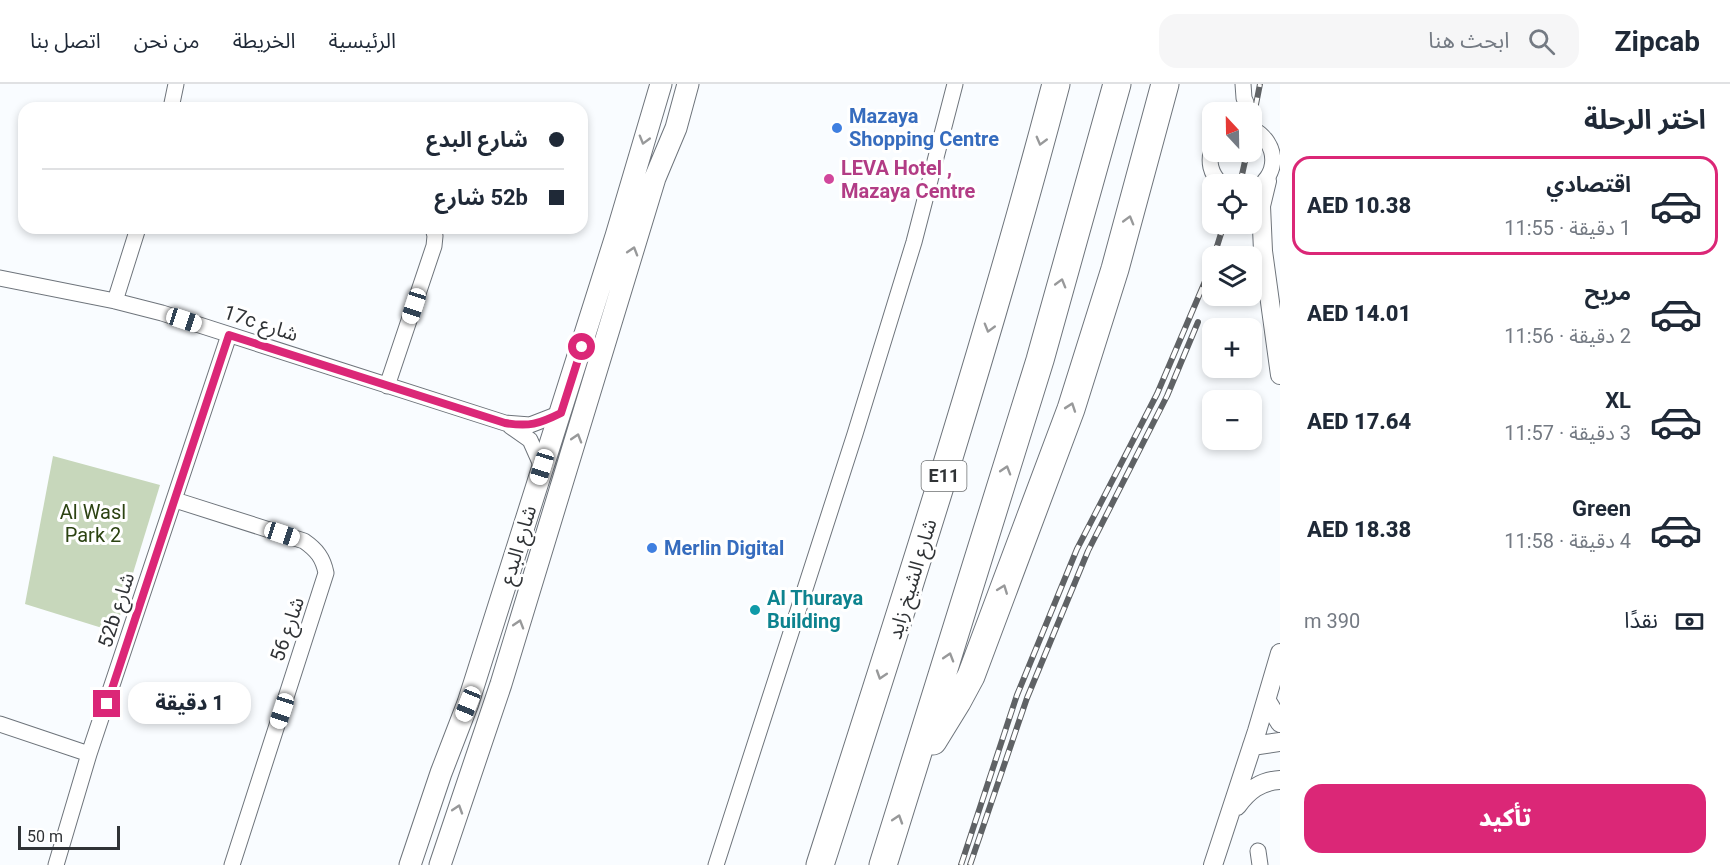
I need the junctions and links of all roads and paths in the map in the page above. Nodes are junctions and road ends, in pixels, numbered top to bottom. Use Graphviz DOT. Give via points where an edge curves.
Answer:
graph roads {
  1 [pos="176,84"];
  2 [pos="688,84"];
  3 [pos="955,84"];
  4 [pos="1056,84"];
  5 [pos="1117,84"];
  6 [pos="1165,84"];
  7 [pos="1243,84"];
  8 [pos="664,85"];
  9 [pos="172,102"];
  10 [pos="1246,102"];
  11 [pos="1266,138"];
  12 [pos="1272,177"];
  13 [pos="655,178"];
  14 [pos="136,234"];
  15 [pos="434,234"];
  16 [pos="1257,234"];
  17 [pos="1263,251"];
  18 [pos="0,278"];
  19 [pos="115,301"];
  20 [pos="229,335"];
  21 [pos="1280,375"];
  22 [pos="387,386"];
  23 [pos="561,413"];
  24 [pos="505,423"];
  25 [pos="542,467"];
  26 [pos="175,500"];
  27 [pos="1280,653"];
  28 [pos="1267,701"];
  29 [pos="1280,723"];
  30 [pos="0,724"];
  31 [pos="1280,742"];
  32 [pos="1251,751"];
  33 [pos="89,754"];
  34 [pos="441,773"];
  35 [pos="913,773"];
  36 [pos="1280,779"];
  37 [pos="1230,815"];
  38 [pos="436,864"];
  39 [pos="56,865"];
  40 [pos="232,865"];
  41 [pos="410,865"];
  42 [pos="716,865"];
  43 [pos="820,865"];
  44 [pos="883,865"];
  45 [pos="1213,865"];
  1 -- 9 [label="street"];
  2 -- 13 [label="main road, شارع البدع" via="676,128"];
  3 -- 42 [label="street" via="914,242"];
  4 -- 43 [label="highway, شارع الشيخ زايد / E11, one-way" via="979,361"];
  35 -- 5 [label="highway, one-way" via="1040,360"];
  35 -- 6 [label="highway, one-way" via="971,676 1071,409 1115,269"];
  7 -- 10 [label="street"];
  8 -- 13 [label="main road"];
  8 -- 23 [label="main road, شارع البدع, one-way"];
  11 -- 12 [label="street" via="1275,154"];
  12 -- 17 [label="street" via="1264,193"];
  38 -- 13 [label="main road, شارع البدع, one-way" via="501,684"];
  14 -- 19 [label="street"];
  15 -- 22 [label="street" via="434,246"];
  16 -- 17 [label="street"];
  17 -- 21 [label="street"];
  18 -- 19 [label="street, 17c شارع"];
  19 -- 20 [label="street, 17c شارع"];
  20 -- 22 [label="street, 17c شارع"];
  20 -- 26 [label="street, 52b شارع"];
  22 -- 24 [label="street, 17c شارع"];
  23 -- 24 [label="street, 17c شارع" via="530,425"];
  23 -- 25 [label="main road, شارع البدع"];
  24 -- 25 [label="street, 17c شارع" via="530,440"];
  25 -- 34 [label="main road, شارع البدع" via="468,704"];
  26 -- 33 [label="street, 52b شارع"];
  26 -- 40 [label="street, شارع 56" via="304,541 323,560 326,573"];
  27 -- 28 [label="street"];
  28 -- 29 [label="street"];
  28 -- 32 [label="street"];
  30 -- 33 [label="street"];
  31 -- 32 [label="street"];
  32 -- 36 [label="street" via="1261,767"];
  32 -- 37 [label="street"];
  33 -- 39 [label="street, 52b شارع"];
  34 -- 38 [label="main road"];
  34 -- 41 [label="main road, شارع البدع"];
  44 -- 35 [label="highway, one-way"];
  36 -- 37 [label="street" via="1252,789"];
  37 -- 45 [label="street"];
}
